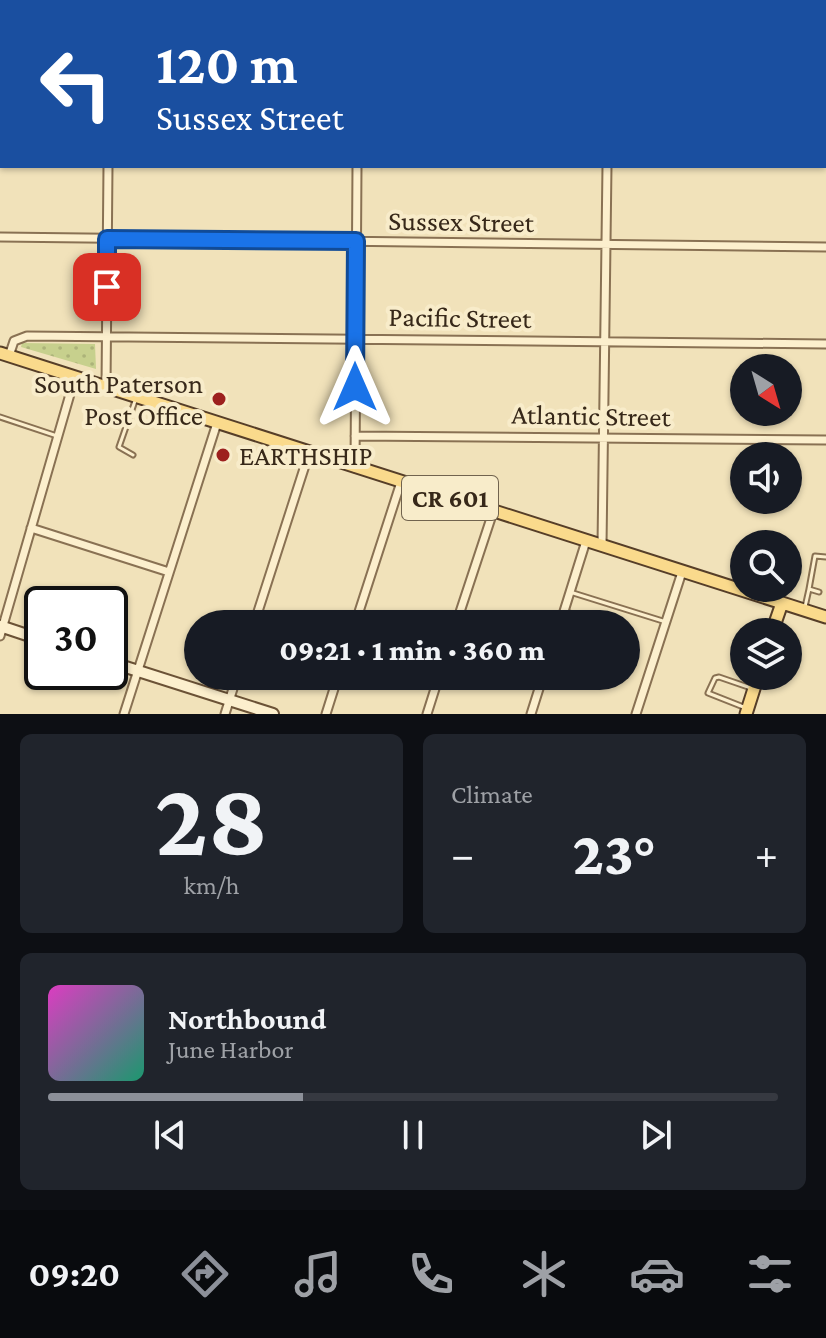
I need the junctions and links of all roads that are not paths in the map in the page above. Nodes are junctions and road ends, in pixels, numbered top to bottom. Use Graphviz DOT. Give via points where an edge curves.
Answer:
graph roads {
  1 [pos="108,168"];
  2 [pos="357,168"];
  3 [pos="607,168"];
  4 [pos="0,237"];
  5 [pos="107,239"];
  6 [pos="356,241"];
  7 [pos="606,244"];
  8 [pos="826,247"];
  9 [pos="106,335"];
  10 [pos="355,338"];
  11 [pos="605,341"];
  12 [pos="826,344"];
  13 [pos="4,354"];
  14 [pos="75,377"];
  15 [pos="106,387"];
  16 [pos="136,397"];
  17 [pos="0,417"];
  18 [pos="217,423"];
  19 [pos="58,436"];
  20 [pos="355,436"];
  21 [pos="604,437"];
  22 [pos="826,440"];
  23 [pos="309,453"];
  24 [pos="133,455"];
  25 [pos="355,468"];
  26 [pos="401,482"];
  27 [pos="493,512"];
  28 [pos="31,528"];
  29 [pos="586,541"];
  30 [pos="602,546"];
  31 [pos="826,557"];
  32 [pos="169,572"];
  33 [pos="682,572"];
  34 [pos="809,589"];
  35 [pos="570,592"];
  36 [pos="819,592"];
  37 [pos="782,603"];
  38 [pos="259,610"];
  39 [pos="360,610"];
  40 [pos="461,610"];
  41 [pos="564,610"];
  42 [pos="804,610"];
  43 [pos="826,617"];
  44 [pos="777,618"];
  45 [pos="666,622"];
  46 [pos="1,630"];
  47 [pos="24,636"];
  48 [pos="128,668"];
  49 [pos="138,671"];
  50 [pos="730,681"];
  51 [pos="232,690"];
  52 [pos="334,690"];
  53 [pos="435,690"];
  54 [pos="539,690"];
  55 [pos="754,690"];
  56 [pos="229,700"];
  57 [pos="747,712"];
  58 [pos="124,714"];
  59 [pos="225,714"];
  60 [pos="273,714"];
  61 [pos="326,714"];
  62 [pos="427,714"];
  63 [pos="531,714"];
  64 [pos="636,714"];
  1 -- 5 [label="street"];
  2 -- 6 [label="street"];
  3 -- 7 [label="street"];
  4 -- 5 [label="street, Sussex Street"];
  5 -- 6 [label="street, Sussex Street"];
  5 -- 9 [label="street"];
  6 -- 7 [label="street, Sussex Street"];
  6 -- 10 [label="street"];
  7 -- 8 [label="street, Sussex Street"];
  7 -- 11 [label="street"];
  9 -- 10 [label="street, Pacific Street"];
  9 -- 13 [label="street, Pacific Street" via="27,336 14,341"];
  9 -- 15 [label="street"];
  10 -- 11 [label="street, Pacific Street"];
  10 -- 20 [label="street"];
  11 -- 12 [label="street, Pacific Street"];
  11 -- 21 [label="street"];
  13 -- 14 [label="main road, CR 601"];
  14 -- 15 [label="main road, CR 601"];
  14 -- 19 [label="street"];
  15 -- 16 [label="main road, CR 601"];
  16 -- 18 [label="main road, CR 601"];
  16 -- 24 [label="lane" via="119,447"];
  17 -- 19 [label="lane"];
  18 -- 23 [label="main road, CR 601"];
  18 -- 32 [label="street"];
  19 -- 28 [label="street"];
  20 -- 21 [label="street, Atlantic Street"];
  20 -- 25 [label="street"];
  21 -- 22 [label="street, Atlantic Street"];
  21 -- 30 [label="street"];
  23 -- 25 [label="main road, CR 601"];
  23 -- 38 [label="street"];
  25 -- 26 [label="main road, CR 601"];
  26 -- 27 [label="main road, CR 601"];
  26 -- 39 [label="street"];
  27 -- 29 [label="main road, CR 601"];
  27 -- 40 [label="street"];
  28 -- 32 [label="street"];
  28 -- 46 [label="street"];
  29 -- 30 [label="main road, CR 601"];
  29 -- 35 [label="street"];
  30 -- 33 [label="main road, CR 601"];
  31 -- 34 [label="lane" via="815,556"];
  32 -- 49 [label="street"];
  33 -- 37 [label="main road, CR 601"];
  33 -- 45 [label="street"];
  34 -- 36 [label="lane"];
  34 -- 42 [label="lane"];
  35 -- 41 [label="street"];
  35 -- 45 [label="lane"];
  37 -- 42 [label="main road, CR 601"];
  37 -- 44 [label="main road"];
  42 -- 43 [label="main road, CR 601"];
  45 -- 64 [label="street"];
  46 -- 47 [label="street"];
  48 -- 49 [label="street"];
  49 -- 56 [label="street"];
  49 -- 58 [label="street"];
  50 -- 57 [label="lane" via="715,678 708,693"];
  51 -- 56 [label="street"];
  52 -- 61 [label="street"];
  53 -- 62 [label="street"];
  54 -- 63 [label="street"];
  55 -- 57 [label="main road"];
  56 -- 59 [label="street"];
  56 -- 60 [label="street"];
}
